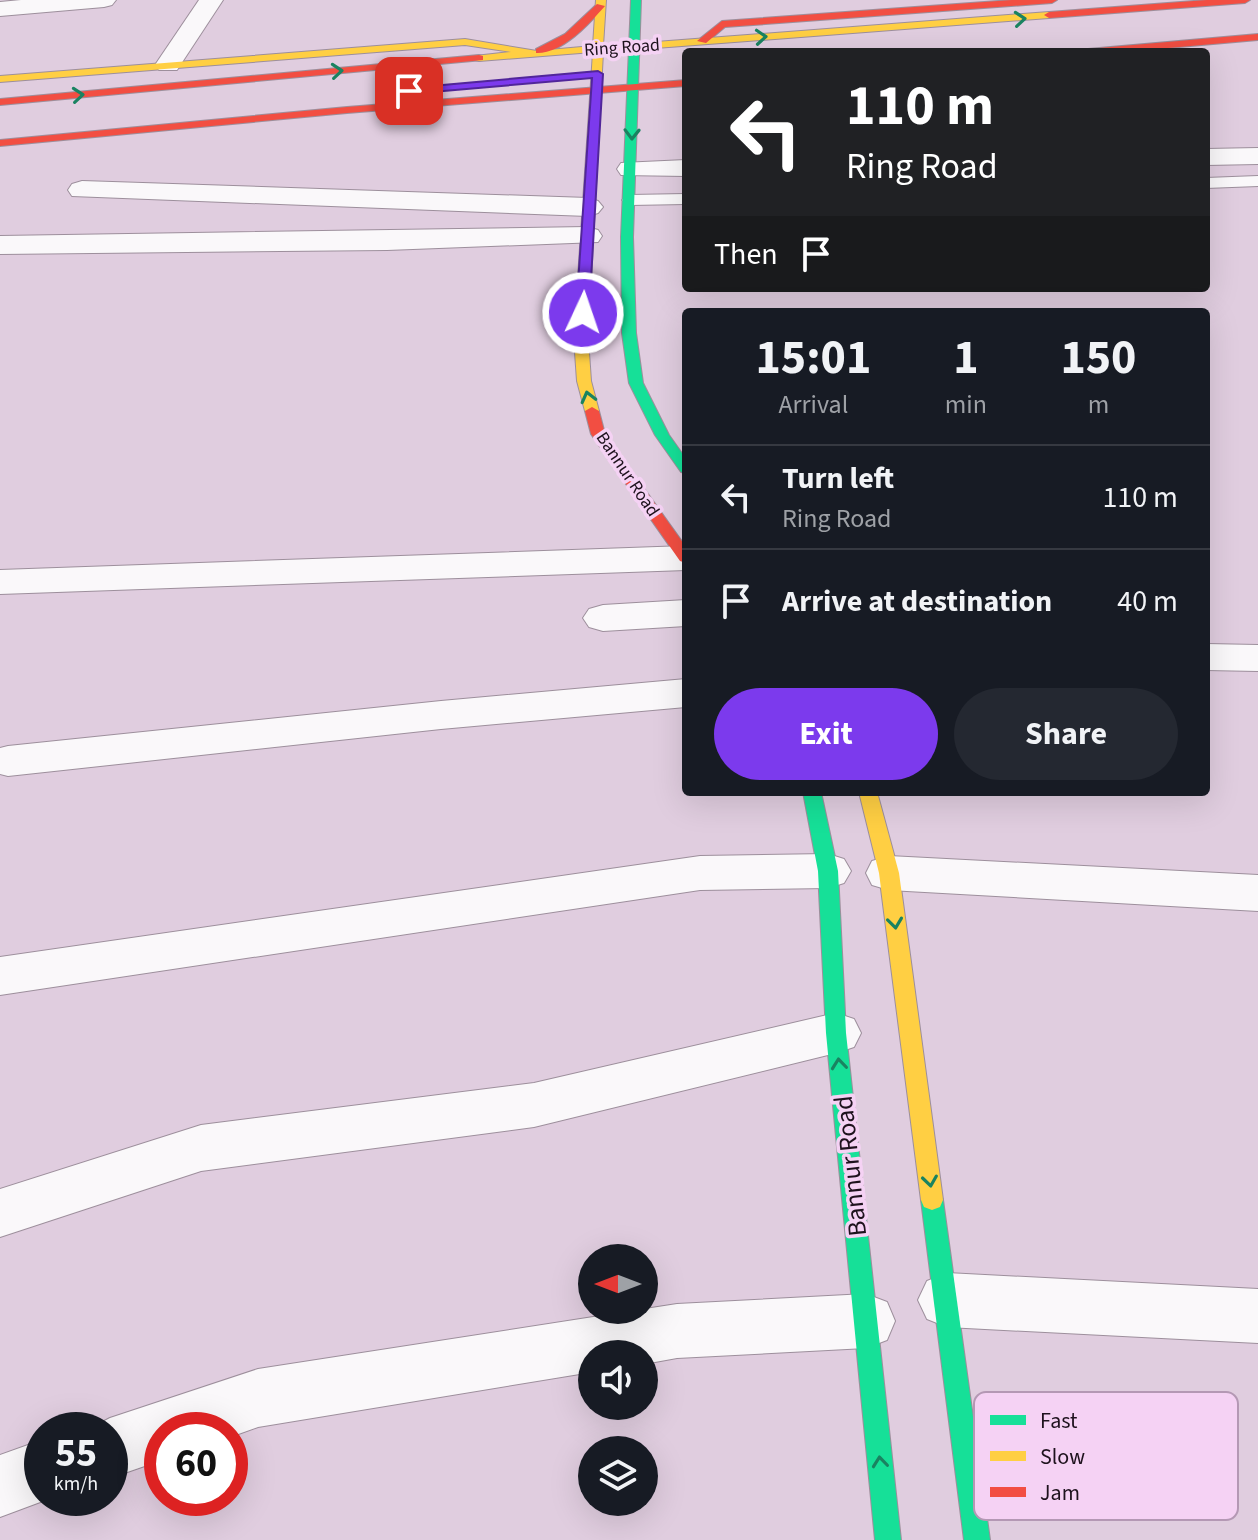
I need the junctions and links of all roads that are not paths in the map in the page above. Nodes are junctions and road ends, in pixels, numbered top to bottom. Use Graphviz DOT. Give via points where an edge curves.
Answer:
graph roads {
  1 [pos="104,0"];
  2 [pos="211,0"];
  3 [pos="636,0"];
  4 [pos="1052,0"];
  5 [pos="1245,0"];
  6 [pos="600,3"];
  7 [pos="0,9"];
  8 [pos="1258,21"];
  9 [pos="1258,37"];
  10 [pos="702,41"];
  11 [pos="1082,44"];
  12 [pos="634,46"];
  13 [pos="599,48"];
  14 [pos="534,53"];
  15 [pos="168,65"];
  16 [pos="682,68"];
  17 [pos="0,79"];
  18 [pos="633,79"];
  19 [pos="598,82"];
  20 [pos="682,83"];
  21 [pos="0,102"];
  22 [pos="0,128"];
  23 [pos="0,143"];
  24 [pos="1258,156"];
  25 [pos="1210,157"];
  26 [pos="682,168"];
  27 [pos="631,169"];
  28 [pos="1258,181"];
  29 [pos="1210,183"];
  30 [pos="82,190"];
  31 [pos="682,199"];
  32 [pos="630,200"];
  33 [pos="587,221"];
  34 [pos="0,245"];
  35 [pos="682,463"];
  36 [pos="682,552"];
  37 [pos="682,558"];
  38 [pos="0,582"];
  39 [pos="682,613"];
  40 [pos="603,618"];
  41 [pos="1210,657"];
  42 [pos="1258,658"];
  43 [pos="682,693"];
  44 [pos="8,761"];
  45 [pos="813,796"];
  46 [pos="869,796"];
  47 [pos="828,871"];
  48 [pos="889,873"];
  49 [pos="1258,893"];
  50 [pos="0,976"];
  51 [pos="836,1033"];
  52 [pos="0,1213"];
  53 [pos="947,1300"];
  54 [pos="1258,1316"];
  55 [pos="866,1321"];
  56 [pos="216,1412"];
  57 [pos="24,1477"];
  58 [pos="0,1486"];
  59 [pos="974,1516"];
  60 [pos="974,1520"];
  61 [pos="888,1540"];
  62 [pos="977,1540"];
  1 -- 7 [label="street"];
  2 -- 15 [label="street"];
  3 -- 12 [label="main road"];
  4 -- 10 [label="main road" via="722,24"];
  10 -- 5 [label="main road, Ring Road, one-way"];
  6 -- 13 [label="main road, Bannur Road"];
  6 -- 14 [label="main road" via="569,36"];
  8 -- 11 [label="main road"];
  9 -- 11 [label="main road"];
  10 -- 12 [label="main road, Ring Road"];
  12 -- 13 [label="main road, Ring Road"];
  12 -- 18 [label="main road"];
  13 -- 14 [label="main road, Ring Road"];
  13 -- 19 [label="main road, Bannur Road"];
  14 -- 15 [label="main road" via="465,42"];
  21 -- 14 [label="main road, Ring Road, one-way"];
  15 -- 17 [label="main road"];
  16 -- 18 [label="main road"];
  18 -- 19 [label="main road"];
  18 -- 20 [label="main road"];
  18 -- 27 [label="main road, one-way"];
  19 -- 22 [label="main road, Ring Road"];
  19 -- 23 [label="main road"];
  19 -- 33 [label="main road, Bannur Road"];
  24 -- 25 [label="street"];
  26 -- 27 [label="street"];
  27 -- 32 [label="main road"];
  28 -- 29 [label="lane"];
  30 -- 33 [label="street"];
  31 -- 32 [label="lane"];
  32 -- 35 [label="main road" via="629,333 636,383"];
  33 -- 34 [label="street" via="357,242"];
  36 -- 33 [label="main road, Bannur Road, one-way" via="598,434 584,381 581,338"];
  37 -- 38 [label="street"];
  39 -- 40 [label="street"];
  41 -- 42 [label="street"];
  43 -- 44 [label="street"];
  45 -- 47 [label="main road, Bannur Road"];
  46 -- 48 [label="main road"];
  47 -- 50 [label="street" via="700,873"];
  47 -- 51 [label="main road, Bannur Road"];
  48 -- 49 [label="street"];
  48 -- 53 [label="main road, one-way"];
  51 -- 52 [label="street" via="534,1105 201,1148"];
  55 -- 51 [label="main road, Bannur Road, one-way"];
  53 -- 54 [label="street"];
  53 -- 59 [label="main road"];
  55 -- 56 [label="street" via="661,1333 258,1398"];
  61 -- 55 [label="main road, Bannur Road, one-way"];
  57 -- 58 [label="street"];
  60 -- 62 [label="main road"];
}
